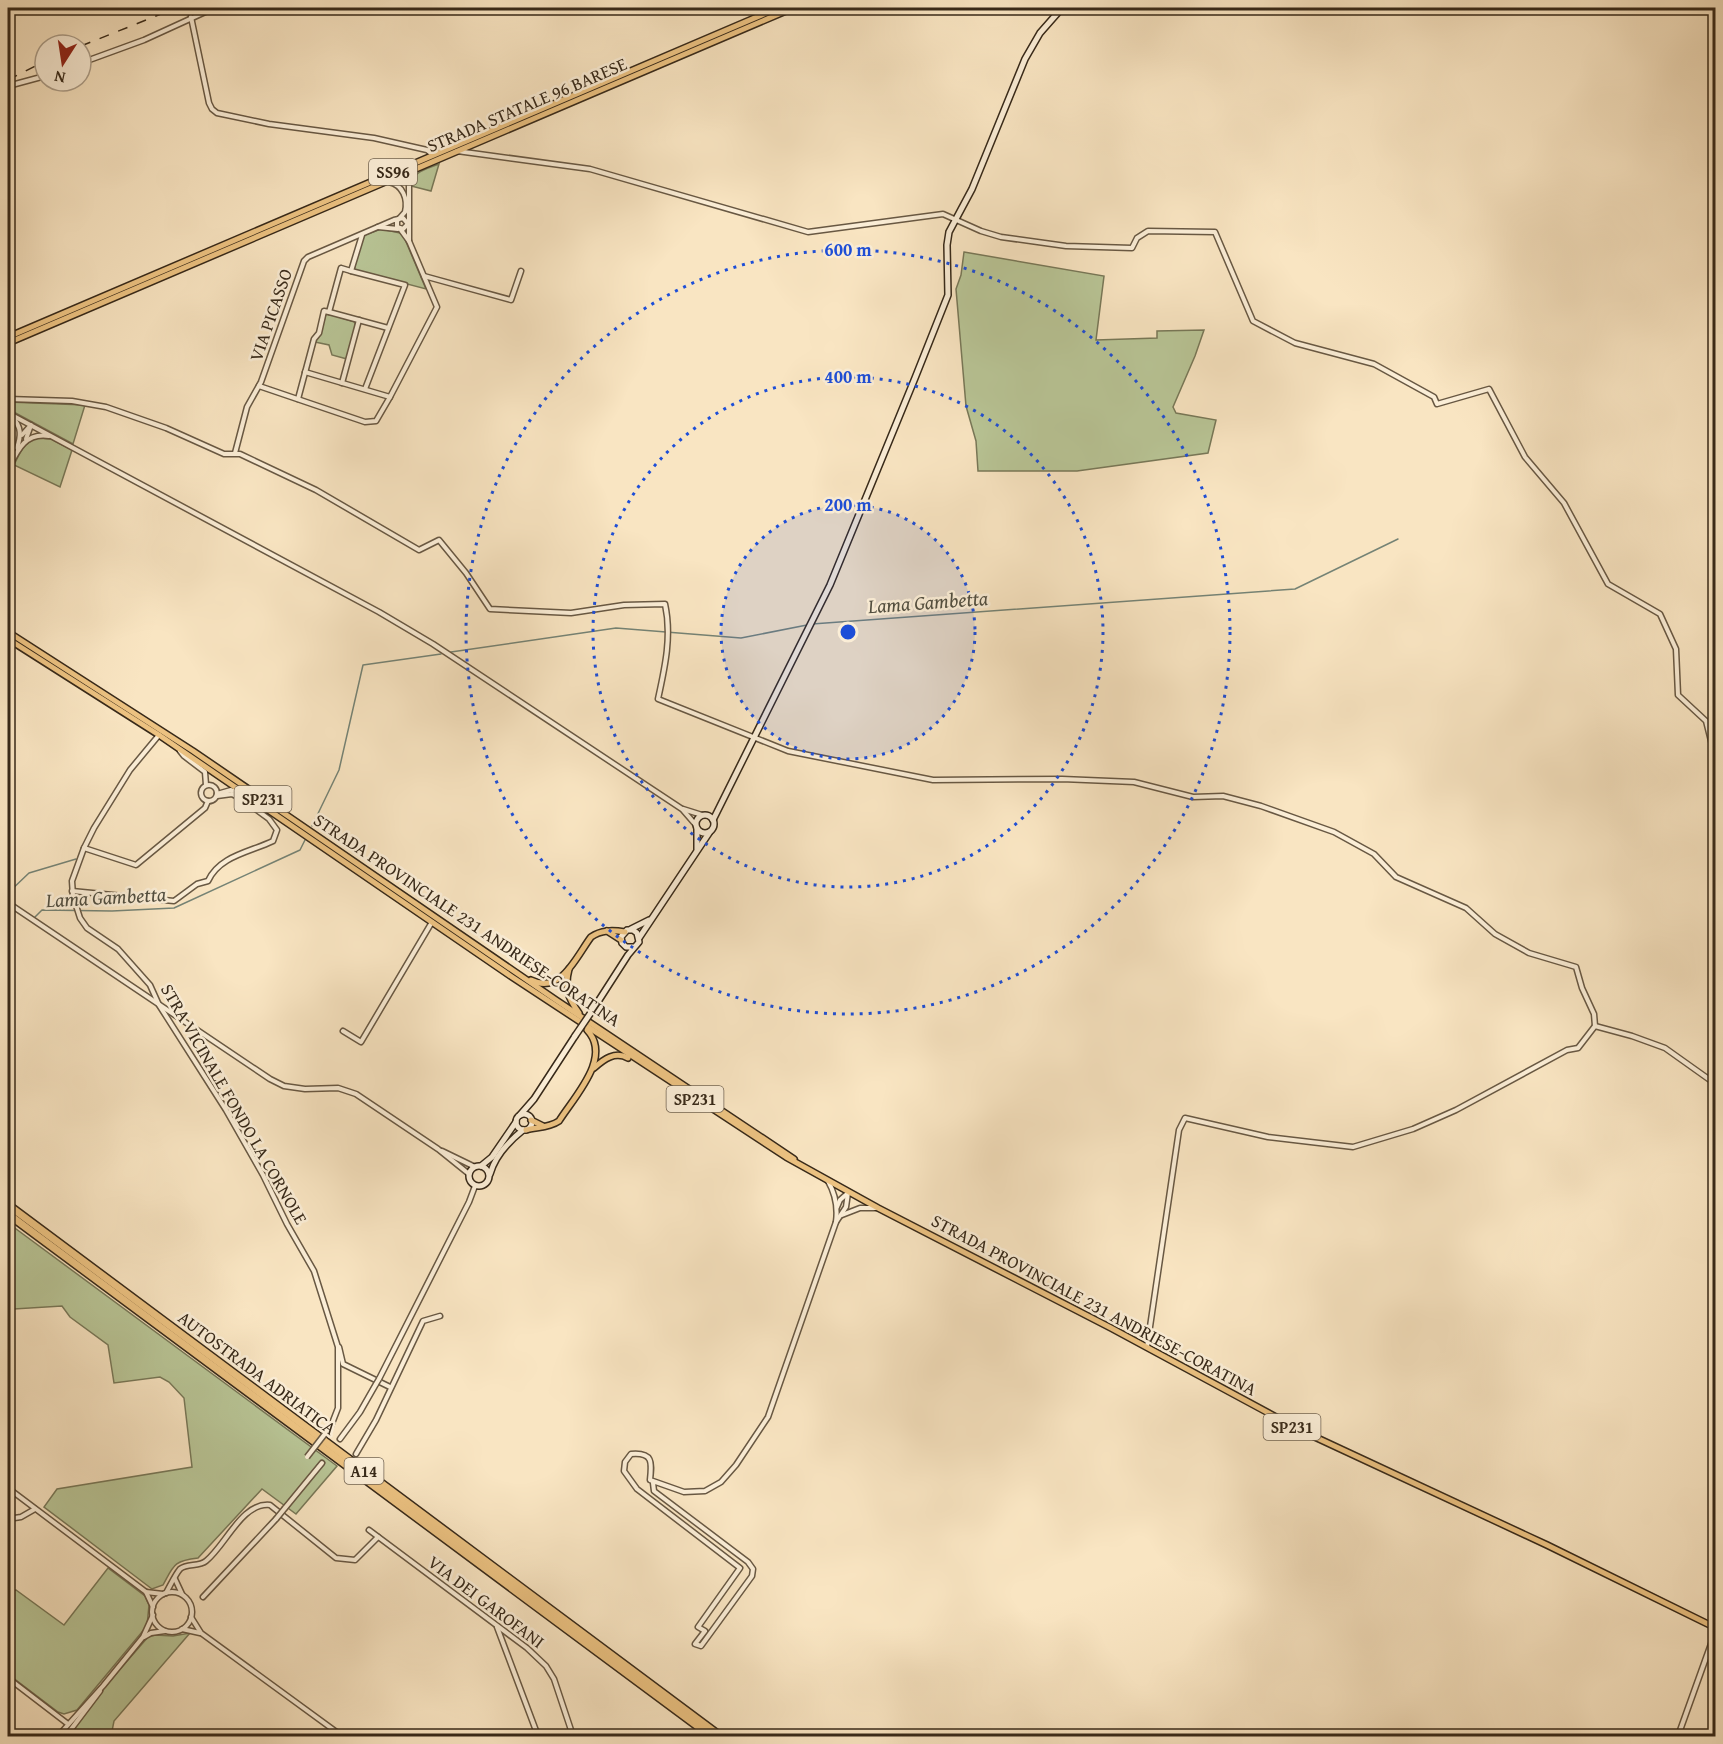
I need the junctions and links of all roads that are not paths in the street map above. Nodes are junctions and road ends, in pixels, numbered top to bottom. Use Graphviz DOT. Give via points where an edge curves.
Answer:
graph roads {
  1 [pos="214,8"];
  2 [pos="778,8"];
  3 [pos="793,8"];
  4 [pos="1062,8"];
  5 [pos="191,18"];
  6 [pos="93,59"];
  7 [pos="33,79"];
  8 [pos="8,86"];
  9 [pos="456,151"];
  10 [pos="433,155"];
  11 [pos="417,167"];
  12 [pos="383,183"];
  13 [pos="400,218"];
  14 [pos="955,219"];
  15 [pos="408,224"];
  16 [pos="378,227"];
  17 [pos="400,229"];
  18 [pos="362,235"];
  19 [pos="409,242"];
  20 [pos="351,271"];
  21 [pos="520,271"];
  22 [pos="424,276"];
  23 [pos="329,312"];
  24 [pos="359,320"];
  25 [pos="388,328"];
  26 [pos="8,337"];
  27 [pos="8,343"];
  28 [pos="305,372"];
  29 [pos="342,383"];
  30 [pos="259,386"];
  31 [pos="365,390"];
  32 [pos="390,397"];
  33 [pos="8,399"];
  34 [pos="298,399"];
  35 [pos="8,413"];
  36 [pos="31,425"];
  37 [pos="56,438"];
  38 [pos="22,441"];
  39 [pos="235,453"];
  40 [pos="8,469"];
  41 [pos="8,632"];
  42 [pos="8,639"];
  43 [pos="159,735"];
  44 [pos="755,737"];
  45 [pos="178,748"];
  46 [pos="1716,761"];
  47 [pos="206,786"];
  48 [pos="217,795"];
  49 [pos="254,800"];
  50 [pos="208,801"];
  51 [pos="721,802"];
  52 [pos="682,809"];
  53 [pos="704,815"];
  54 [pos="713,819"];
  55 [pos="696,827"];
  56 [pos="709,833"];
  57 [pos="84,848"];
  58 [pos="697,850"];
  59 [pos="72,891"];
  60 [pos="8,903"];
  61 [pos="653,917"];
  62 [pos="432,922"];
  63 [pos="627,930"];
  64 [pos="606,931"];
  65 [pos="639,938"];
  66 [pos="622,942"];
  67 [pos="634,947"];
  68 [pos="570,968"];
  69 [pos="619,968"];
  70 [pos="514,972"];
  71 [pos="159,1005"];
  72 [pos="578,1018"];
  73 [pos="1595,1026"];
  74 [pos="343,1031"];
  75 [pos="640,1063"];
  76 [pos="592,1069"];
  77 [pos="1716,1081"];
  78 [pos="534,1099"];
  79 [pos="520,1116"];
  80 [pos="530,1118"];
  81 [pos="516,1122"];
  82 [pos="545,1126"];
  83 [pos="524,1130"];
  84 [pos="438,1149"];
  85 [pos="478,1167"];
  86 [pos="469,1174"];
  87 [pos="818,1175"];
  88 [pos="489,1176"];
  89 [pos="827,1180"];
  90 [pos="475,1186"];
  91 [pos="848,1192"];
  92 [pos="8,1206"];
  93 [pos="837,1208"];
  94 [pos="878,1208"];
  95 [pos="8,1214"];
  96 [pos="842,1215"];
  97 [pos="836,1222"];
  98 [pos="440,1316"];
  99 [pos="338,1347"];
  100 [pos="1147,1348"];
  101 [pos="390,1387"];
  102 [pos="340,1439"];
  103 [pos="356,1454"];
  104 [pos="307,1457"];
  105 [pos="322,1463"];
  106 [pos="653,1483"];
  107 [pos="8,1488"];
  108 [pos="35,1509"];
  109 [pos="8,1519"];
  110 [pos="369,1530"];
  111 [pos="378,1537"];
  112 [pos="175,1579"];
  113 [pos="146,1592"];
  114 [pos="165,1594"];
  115 [pos="182,1595"];
  116 [pos="202,1597"];
  117 [pos="153,1608"];
  118 [pos="153,1615"];
  119 [pos="191,1617"];
  120 [pos="497,1626"];
  121 [pos="182,1629"];
  122 [pos="1716,1629"];
  123 [pos="167,1631"];
  124 [pos="201,1633"];
  125 [pos="143,1637"];
  126 [pos="8,1678"];
  127 [pos="103,1686"];
  128 [pos="68,1724"];
  129 [pos="58,1737"];
  130 [pos="66,1737"];
  131 [pos="342,1737"];
  132 [pos="538,1737"];
  133 [pos="573,1737"];
  134 [pos="711,1737"];
  135 [pos="720,1737"];
  136 [pos="1678,1737"];
  1 -- 5 [label="street"];
  2 -- 10 [label="main road, STRADA STATALE 96 BARESE / SS96"];
  3 -- 9 [label="main road, STRADA STATALE 96 BARESE / SS96"];
  4 -- 14 [label="main road" via="1025,58 972,189"];
  5 -- 6 [label="street"];
  5 -- 10 [label="street" via="209,103 217,113 374,138 427,150"];
  7 -- 8 [label="street"];
  9 -- 11 [label="main road, STRADA STATALE 96 BARESE / SS96"];
  9 -- 14 [label="street" via="590,169 808,232 943,214"];
  10 -- 26 [label="main road, STRADA STATALE 96 BARESE / SS96"];
  11 -- 12 [label="main road, STRADA STATALE 96 BARESE / SS96"];
  11 -- 15 [label="street" via="409,178"];
  12 -- 13 [label="street" via="396,184 404,194 406,207"];
  12 -- 27 [label="main road, STRADA STATALE 96 BARESE / SS96"];
  13 -- 15 [label="street"];
  13 -- 16 [label="street, VIA PICASSO"];
  13 -- 17 [label="street" via="396,223"];
  14 -- 44 [label="main road" via="947,241 948,295 830,585"];
  14 -- 46 [label="street" via="990,235 1066,246 1132,248 1137,238 1148,231 1215,232 1253,321 1295,343 1374,364 1434,397 1437,404 1489,389 1525,457 1564,503 1608,585 1660,614 1676,649 1678,695 1706,721"];
  15 -- 17 [label="street"];
  15 -- 19 [label="street"];
  16 -- 17 [label="street"];
  16 -- 18 [label="street, VIA PICASSO"];
  17 -- 19 [label="street"];
  18 -- 20 [label="street"];
  18 -- 30 [label="street, VIA PICASSO" via="304,261"];
  19 -- 22 [label="street"];
  20 -- 23 [label="street" via="341,268"];
  20 -- 25 [label="street" via="405,285"];
  21 -- 22 [label="street" via="510,300"];
  22 -- 32 [label="street" via="436,307"];
  23 -- 24 [label="street"];
  23 -- 28 [label="street" via="324,311"];
  24 -- 25 [label="street"];
  24 -- 29 [label="street"];
  25 -- 31 [label="street"];
  28 -- 29 [label="street"];
  28 -- 34 [label="street"];
  29 -- 31 [label="street"];
  30 -- 34 [label="street"];
  30 -- 39 [label="street, VIA PICASSO" via="247,407"];
  31 -- 32 [label="street"];
  32 -- 34 [label="street" via="376,421 365,422"];
  33 -- 39 [label="street" via="72,401 106,407 224,454"];
  35 -- 36 [label="street"];
  35 -- 38 [label="street" via="17,422"];
  36 -- 37 [label="street"];
  36 -- 38 [label="street"];
  37 -- 38 [label="street" via="38,436"];
  37 -- 52 [label="street" via="433,644"];
  38 -- 40 [label="street"];
  39 -- 44 [label="street" via="316,490 419,550 439,540 490,609 571,613 665,604 669,621 666,663 658,699"];
  41 -- 70 [label="main road, STRADA PROVINCIALE 231 ANDRIESE-CORATINA / SP231" via="193,751"];
  42 -- 43 [label="main road, STRADA PROVINCIALE 231 ANDRIESE-CORATINA / SP231"];
  43 -- 45 [label="main road, STRADA PROVINCIALE 231 ANDRIESE-CORATINA / SP231"];
  43 -- 57 [label="street, STRA VICINALE FONDO LA CORNOLE" via="130,770"];
  44 -- 51 [label="main road"];
  44 -- 73 [label="street" via="788,751 933,780 1134,782 1193,797 1223,796 1261,806 1334,832 1374,854 1396,877 1466,908 1495,934 1521,949 1576,967"];
  45 -- 47 [label="street" via="205,772"];
  45 -- 49 [label="main road, STRADA PROVINCIALE 231 ANDRIESE-CORATINA / SP231"];
  47 -- 48 [label="street" via="214,787"];
  47 -- 50 [label="street" via="201,796"];
  48 -- 49 [label="street" via="231,790"];
  48 -- 50 [label="street"];
  48 -- 59 [label="street" via="236,795 261,812 277,830 273,841 223,862 208,881 174,901"];
  49 -- 62 [label="main road, STRADA PROVINCIALE 231 ANDRIESE-CORATINA / SP231"];
  50 -- 57 [label="street" via="205,808 136,865"];
  51 -- 53 [label="main road"];
  51 -- 54 [label="main road"];
  52 -- 53 [label="street"];
  52 -- 55 [label="street"];
  53 -- 54 [label="main road"];
  53 -- 55 [label="main road" via="697,819"];
  54 -- 56 [label="main road"];
  55 -- 56 [label="main road"];
  55 -- 58 [label="main road"];
  56 -- 58 [label="main road"];
  57 -- 59 [label="street, STRA VICINALE FONDO LA CORNOLE"];
  58 -- 61 [label="main road"];
  59 -- 71 [label="street, STRA VICINALE FONDO LA CORNOLE" via="87,928 135,966"];
  60 -- 71 [label="street"];
  61 -- 63 [label="main road"];
  61 -- 65 [label="main road"];
  62 -- 72 [label="main road, STRADA PROVINCIALE 231 ANDRIESE-CORATINA / SP231"];
  62 -- 74 [label="street" via="361,1042"];
  63 -- 64 [label="main road"];
  63 -- 65 [label="main road" via="635,931"];
  63 -- 66 [label="main road"];
  64 -- 66 [label="main road"];
  64 -- 68 [label="main road" via="591,937"];
  65 -- 67 [label="main road"];
  66 -- 67 [label="main road"];
  66 -- 69 [label="main road"];
  67 -- 69 [label="main road"];
  68 -- 70 [label="main road" via="546,985"];
  68 -- 72 [label="main road" via="567,992"];
  69 -- 78 [label="main road, bridge"];
  70 -- 72 [label="main road, STRADA PROVINCIALE 231 ANDRIESE-CORATINA / SP231"];
  71 -- 84 [label="street" via="270,1079 284,1086 338,1088 356,1094"];
  71 -- 99 [label="street, STRA VICINALE FONDO LA CORNOLE" via="226,1110 314,1271"];
  72 -- 75 [label="main road, STRADA PROVINCIALE 231 ANDRIESE-CORATINA / SP231"];
  72 -- 76 [label="main road" via="597,1045"];
  72 -- 87 [label="main road, STRADA PROVINCIALE 231 ANDRIESE-CORATINA / SP231"];
  73 -- 77 [label="street" via="1665,1047"];
  73 -- 100 [label="street" via="1578,1048 1456,1110 1413,1130 1353,1147 1268,1137 1185,1118 1174,1160"];
  75 -- 76 [label="main road" via="614,1055"];
  75 -- 87 [label="main road, STRADA PROVINCIALE 231 ANDRIESE-CORATINA / SP231" via="744,1132"];
  76 -- 82 [label="main road" via="558,1121"];
  78 -- 79 [label="main road"];
  78 -- 80 [label="main road"];
  79 -- 80 [label="main road"];
  79 -- 81 [label="main road"];
  80 -- 82 [label="main road"];
  80 -- 83 [label="main road" via="530,1127"];
  81 -- 83 [label="main road"];
  81 -- 85 [label="main road" via="492,1157"];
  82 -- 83 [label="main road"];
  83 -- 88 [label="main road" via="509,1141"];
  84 -- 85 [label="street"];
  84 -- 86 [label="street"];
  85 -- 86 [label="main road"];
  85 -- 88 [label="main road" via="487,1170"];
  86 -- 90 [label="main road"];
  87 -- 89 [label="main road, STRADA PROVINCIALE 231 ANDRIESE-CORATINA / SP231"];
  88 -- 90 [label="main road" via="485,1185"];
  89 -- 91 [label="main road, STRADA PROVINCIALE 231 ANDRIESE-CORATINA / SP231"];
  89 -- 93 [label="street"];
  90 -- 102 [label="street" via="377,1381"];
  91 -- 93 [label="street"];
  91 -- 94 [label="main road, STRADA PROVINCIALE 231 ANDRIESE-CORATINA / SP231"];
  91 -- 96 [label="street"];
  92 -- 135 [label="highway, AUTOSTRADA ADRIATICA / A14"];
  93 -- 97 [label="street"];
  94 -- 96 [label="street" via="860,1208"];
  94 -- 100 [label="main road, STRADA PROVINCIALE 231 ANDRIESE-CORATINA / SP231"];
  95 -- 134 [label="highway, AUTOSTRADA ADRIATICA / A14"];
  96 -- 97 [label="street"];
  97 -- 106 [label="street" via="768,1417 736,1465 721,1482 705,1491 684,1492"];
  98 -- 101 [label="street" via="423,1321"];
  99 -- 101 [label="street" via="343,1364"];
  99 -- 104 [label="street, STRA VICINALE FONDO LA CORNOLE, bridge" via="338,1408 331,1426"];
  100 -- 122 [label="main road, STRADA PROVINCIALE 231 ANDRIESE-CORATINA / SP231" via="1302,1431"];
  101 -- 103 [label="street"];
  105 -- 116 [label="street, bridge" via="276,1519"];
  106 -- 106 [label="street" via="654,1491 753,1569 752,1576 700,1646 696,1644 705,1631 698,1627 740,1568 629,1480 624,1471 631,1454 642,1453 649,1458"];
  107 -- 108 [label="street"];
  108 -- 109 [label="street"];
  108 -- 113 [label="street"];
  110 -- 111 [label="street, VIA DEI GAROFANI"];
  111 -- 112 [label="street" via="355,1560 336,1558 276,1509 263,1504 251,1509 205,1562 185,1566"];
  111 -- 120 [label="street, VIA DEI GAROFANI"];
  112 -- 114 [label="street"];
  112 -- 115 [label="street"];
  113 -- 114 [label="street"];
  113 -- 117 [label="street"];
  114 -- 115 [label="street"];
  114 -- 117 [label="street"];
  115 -- 119 [label="street" via="190,1602"];
  117 -- 118 [label="street"];
  118 -- 123 [label="street"];
  118 -- 125 [label="street"];
  119 -- 121 [label="street"];
  119 -- 124 [label="street"];
  120 -- 132 [label="street"];
  120 -- 133 [label="street, VIA DEI GAROFANI" via="546,1666"];
  121 -- 123 [label="street"];
  121 -- 124 [label="street"];
  122 -- 136 [label="street"];
  123 -- 125 [label="street"];
  124 -- 131 [label="street"];
  125 -- 127 [label="street"];
  126 -- 128 [label="street"];
  127 -- 128 [label="street"];
  127 -- 130 [label="street"];
  128 -- 129 [label="street"];
}
